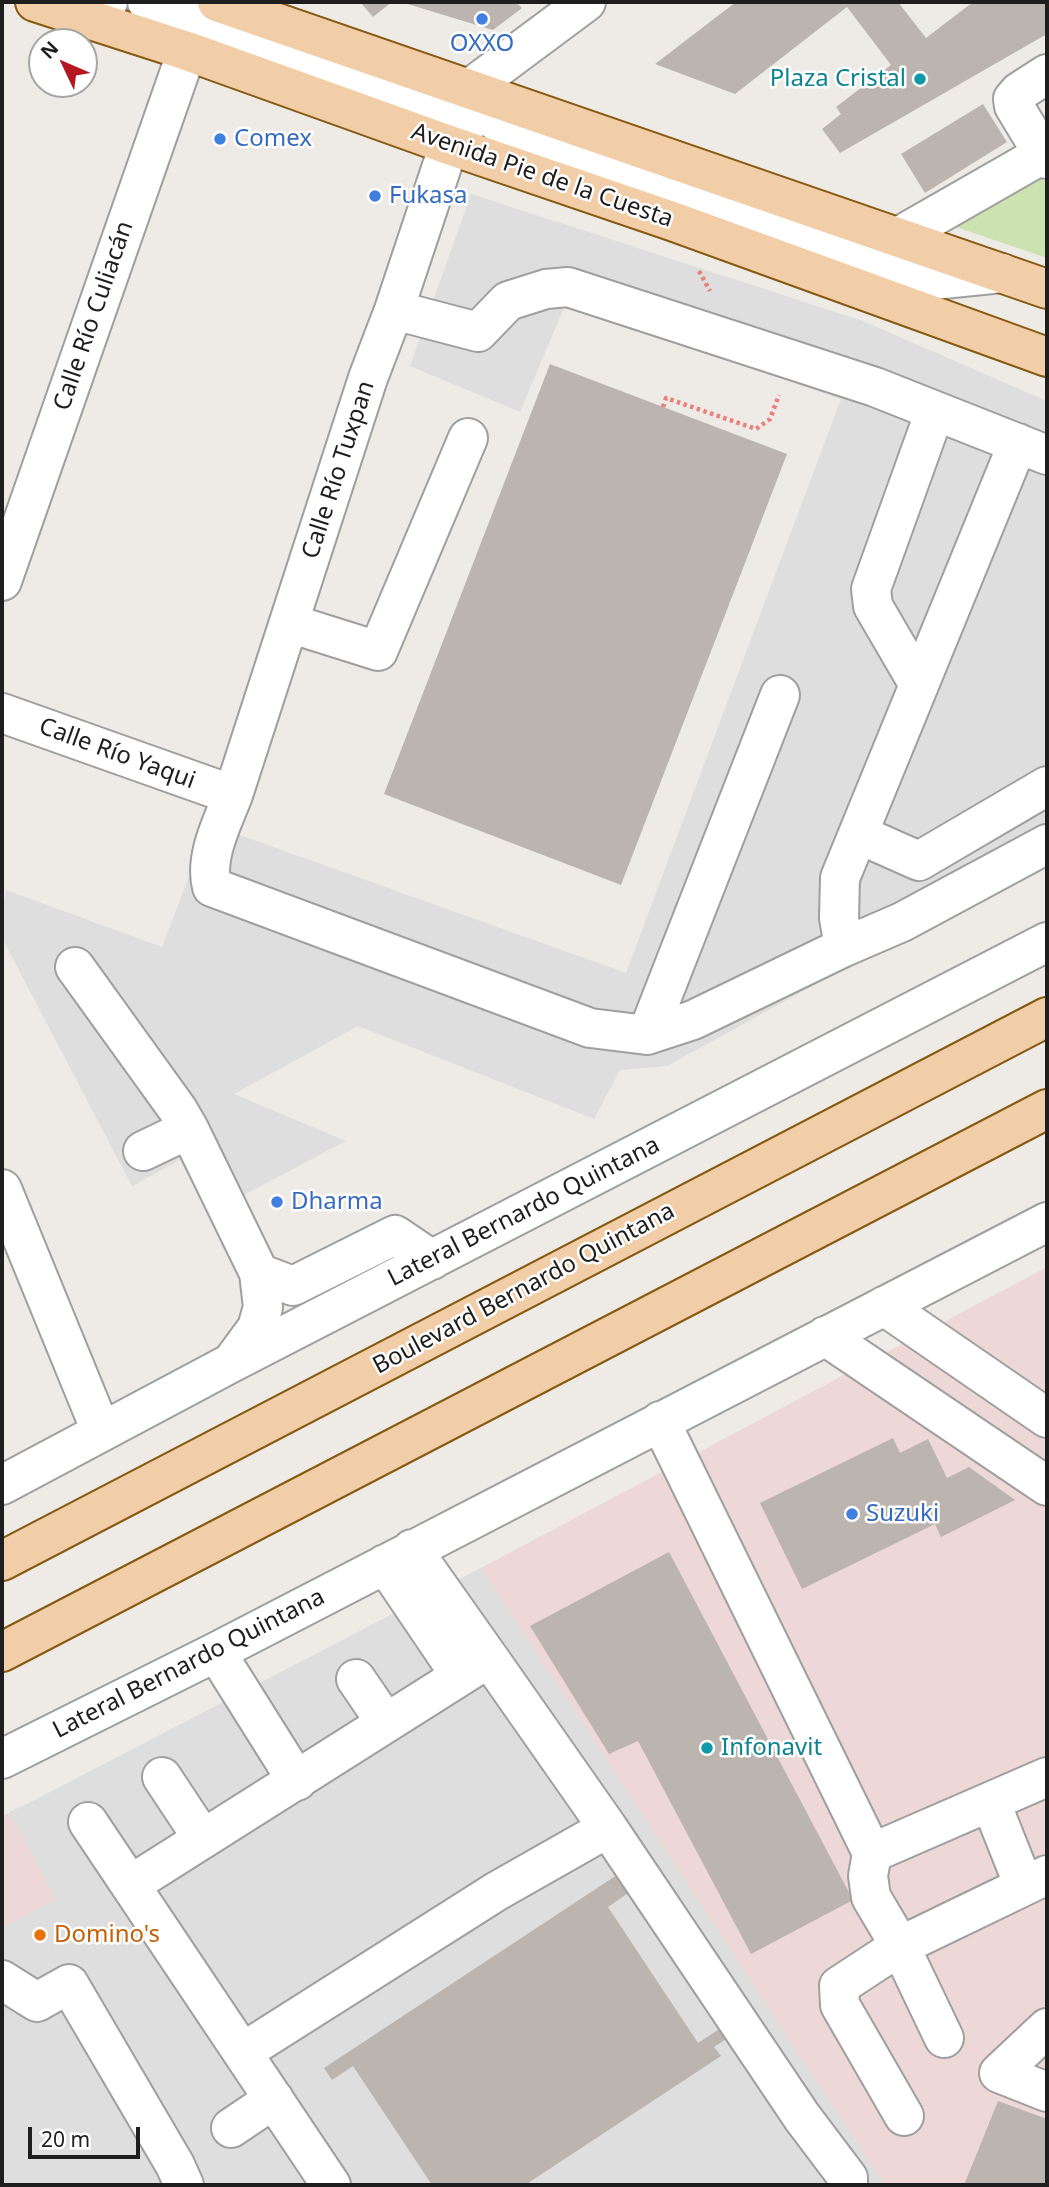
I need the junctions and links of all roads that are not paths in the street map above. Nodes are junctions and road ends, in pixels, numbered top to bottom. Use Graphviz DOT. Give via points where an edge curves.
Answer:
graph roads {
  1 [pos="108,2"];
  2 [pos="147,2"];
  3 [pos="217,2"];
  4 [pos="586,2"];
  5 [pos="48,6"];
  6 [pos="187,51"];
  7 [pos="426,74"];
  8 [pos="1047,74"];
  9 [pos="469,89"];
  10 [pos="449,145"];
  11 [pos="1045,156"];
  12 [pos="534,174"];
  13 [pos="898,237"];
  14 [pos="1002,273"];
  15 [pos="1047,289"];
  16 [pos="394,310"];
  17 [pos="1047,357"];
  18 [pos="935,411"];
  19 [pos="468,438"];
  20 [pos="1033,449"];
  21 [pos="2,581"];
  22 [pos="289,622"];
  23 [pos="919,685"];
  24 [pos="780,695"];
  25 [pos="2,713"];
  26 [pos="1047,786"];
  27 [pos="233,795"];
  28 [pos="858,834"];
  29 [pos="1047,844"];
  30 [pos="1047,942"];
  31 [pos="844,947"];
  32 [pos="75,967"];
  33 [pos="1047,1017"];
  34 [pos="647,1035"];
  35 [pos="1047,1109"];
  36 [pos="188,1129"];
  37 [pos="143,1151"];
  38 [pos="2,1189"];
  39 [pos="1047,1222"];
  40 [pos="432,1259"];
  41 [pos="259,1273"];
  42 [pos="884,1306"];
  43 [pos="825,1336"];
  44 [pos="230,1363"];
  45 [pos="1047,1418"];
  46 [pos="660,1421"];
  47 [pos="102,1431"];
  48 [pos="1042,1472"];
  49 [pos="4,1479"];
  50 [pos="399,1557"];
  51 [pos="2,1561"];
  52 [pos="98,1602"];
  53 [pos="2,1652"];
  54 [pos="216,1652"];
  55 [pos="475,1666"];
  56 [pos="2,1672"];
  57 [pos="356,1679"];
  58 [pos="386,1723"];
  59 [pos="2,1759"];
  60 [pos="162,1777"];
  61 [pos="1047,1777"];
  62 [pos="297,1781"];
  63 [pos="990,1803"];
  64 [pos="88,1822"];
  65 [pos="608,1828"];
  66 [pos="203,1839"];
  67 [pos="872,1853"];
  68 [pos="1036,1880"];
  69 [pos="130,1885"];
  70 [pos="901,1946"];
  71 [pos="2,1980"];
  72 [pos="1047,2028"];
  73 [pos="944,2038"];
  74 [pos="243,2052"];
  75 [pos="1047,2092"];
  76 [pos="274,2099"];
  77 [pos="904,2116"];
  78 [pos="231,2128"];
  79 [pos="179,2175"];
  80 [pos="331,2185"];
  81 [pos="848,2185"];
  1 -- 5 [label="street"];
  2 -- 12 [label="street" via="418,96"];
  3 -- 7 [label="main road"];
  4 -- 9 [label="street"];
  5 -- 6 [label="main road, Avenida Pie de la Cuesta"];
  6 -- 10 [label="main road, Avenida Pie de la Cuesta"];
  6 -- 21 [label="street, Calle Río Culiacán"];
  7 -- 9 [label="main road"];
  7 -- 14 [label="street" via="540,152 913,282"];
  8 -- 11 [label="street" via="1013,99"];
  9 -- 13 [label="main road"];
  10 -- 12 [label="main road, Avenida Pie de la Cuesta"];
  10 -- 16 [label="street, Calle Río Tuxpan"];
  11 -- 13 [label="street"];
  12 -- 17 [label="main road, Avenida Pie de la Cuesta"];
  13 -- 14 [label="main road"];
  14 -- 15 [label="main road"];
  16 -- 18 [label="street" via="478,332 508,300 568,287 875,387"];
  16 -- 22 [label="street, Calle Río Tuxpan"];
  18 -- 20 [label="street"];
  18 -- 23 [label="street" via="870,589 873,606"];
  19 -- 22 [label="street" via="378,651"];
  20 -- 23 [label="street"];
  22 -- 27 [label="street, Calle Río Tuxpan"];
  23 -- 28 [label="street"];
  24 -- 34 [label="street"];
  25 -- 27 [label="street, Calle Río Yaqui"];
  26 -- 28 [label="street" via="919,861"];
  27 -- 34 [label="street, Calle Río Tuxpan" via="208,874 212,887 590,1028"];
  28 -- 31 [label="street" via="839,878"];
  29 -- 31 [label="street" via="902,922"];
  30 -- 40 [label="street, Lateral Bernardo Quintana"];
  31 -- 34 [label="street" via="693,1020"];
  32 -- 36 [label="street"];
  33 -- 51 [label="main road, Boulevard Bernardo Quintana"];
  35 -- 52 [label="main road"];
  36 -- 37 [label="street"];
  36 -- 41 [label="street"];
  38 -- 47 [label="street"];
  39 -- 42 [label="street, Lateral Bernardo Quintana"];
  40 -- 41 [label="street" via="395,1235 293,1286"];
  40 -- 44 [label="street, Lateral Bernardo Quintana"];
  41 -- 44 [label="street" via="262,1307 257,1328"];
  42 -- 43 [label="street, Lateral Bernardo Quintana"];
  42 -- 45 [label="street"];
  43 -- 46 [label="street, Lateral Bernardo Quintana"];
  43 -- 48 [label="street"];
  44 -- 47 [label="street, Lateral Bernardo Quintana"];
  46 -- 50 [label="street, Lateral Bernardo Quintana"];
  46 -- 67 [label="street"];
  47 -- 49 [label="street, Lateral Bernardo Quintana"];
  50 -- 54 [label="street, Lateral Bernardo Quintana"];
  50 -- 55 [label="street"];
  52 -- 53 [label="main road"];
  52 -- 56 [label="main road"];
  54 -- 59 [label="street, Lateral Bernardo Quintana"];
  54 -- 62 [label="street"];
  55 -- 58 [label="street"];
  55 -- 65 [label="street"];
  57 -- 58 [label="street"];
  58 -- 62 [label="street"];
  60 -- 66 [label="street"];
  61 -- 63 [label="street"];
  62 -- 66 [label="street"];
  63 -- 67 [label="street"];
  63 -- 68 [label="street"];
  64 -- 69 [label="street"];
  65 -- 74 [label="street" via="497,1891"];
  65 -- 81 [label="street" via="848,2178"];
  66 -- 69 [label="street"];
  67 -- 70 [label="street" via="871,1897"];
  68 -- 70 [label="street"];
  69 -- 74 [label="street"];
  70 -- 73 [label="street"];
  70 -- 77 [label="street" via="839,1986 840,2005"];
  71 -- 79 [label="street" via="37,2002 69,1984"];
  72 -- 75 [label="street" via="999,2073"];
  74 -- 76 [label="street"];
  76 -- 78 [label="street"];
  76 -- 80 [label="street"];
}
